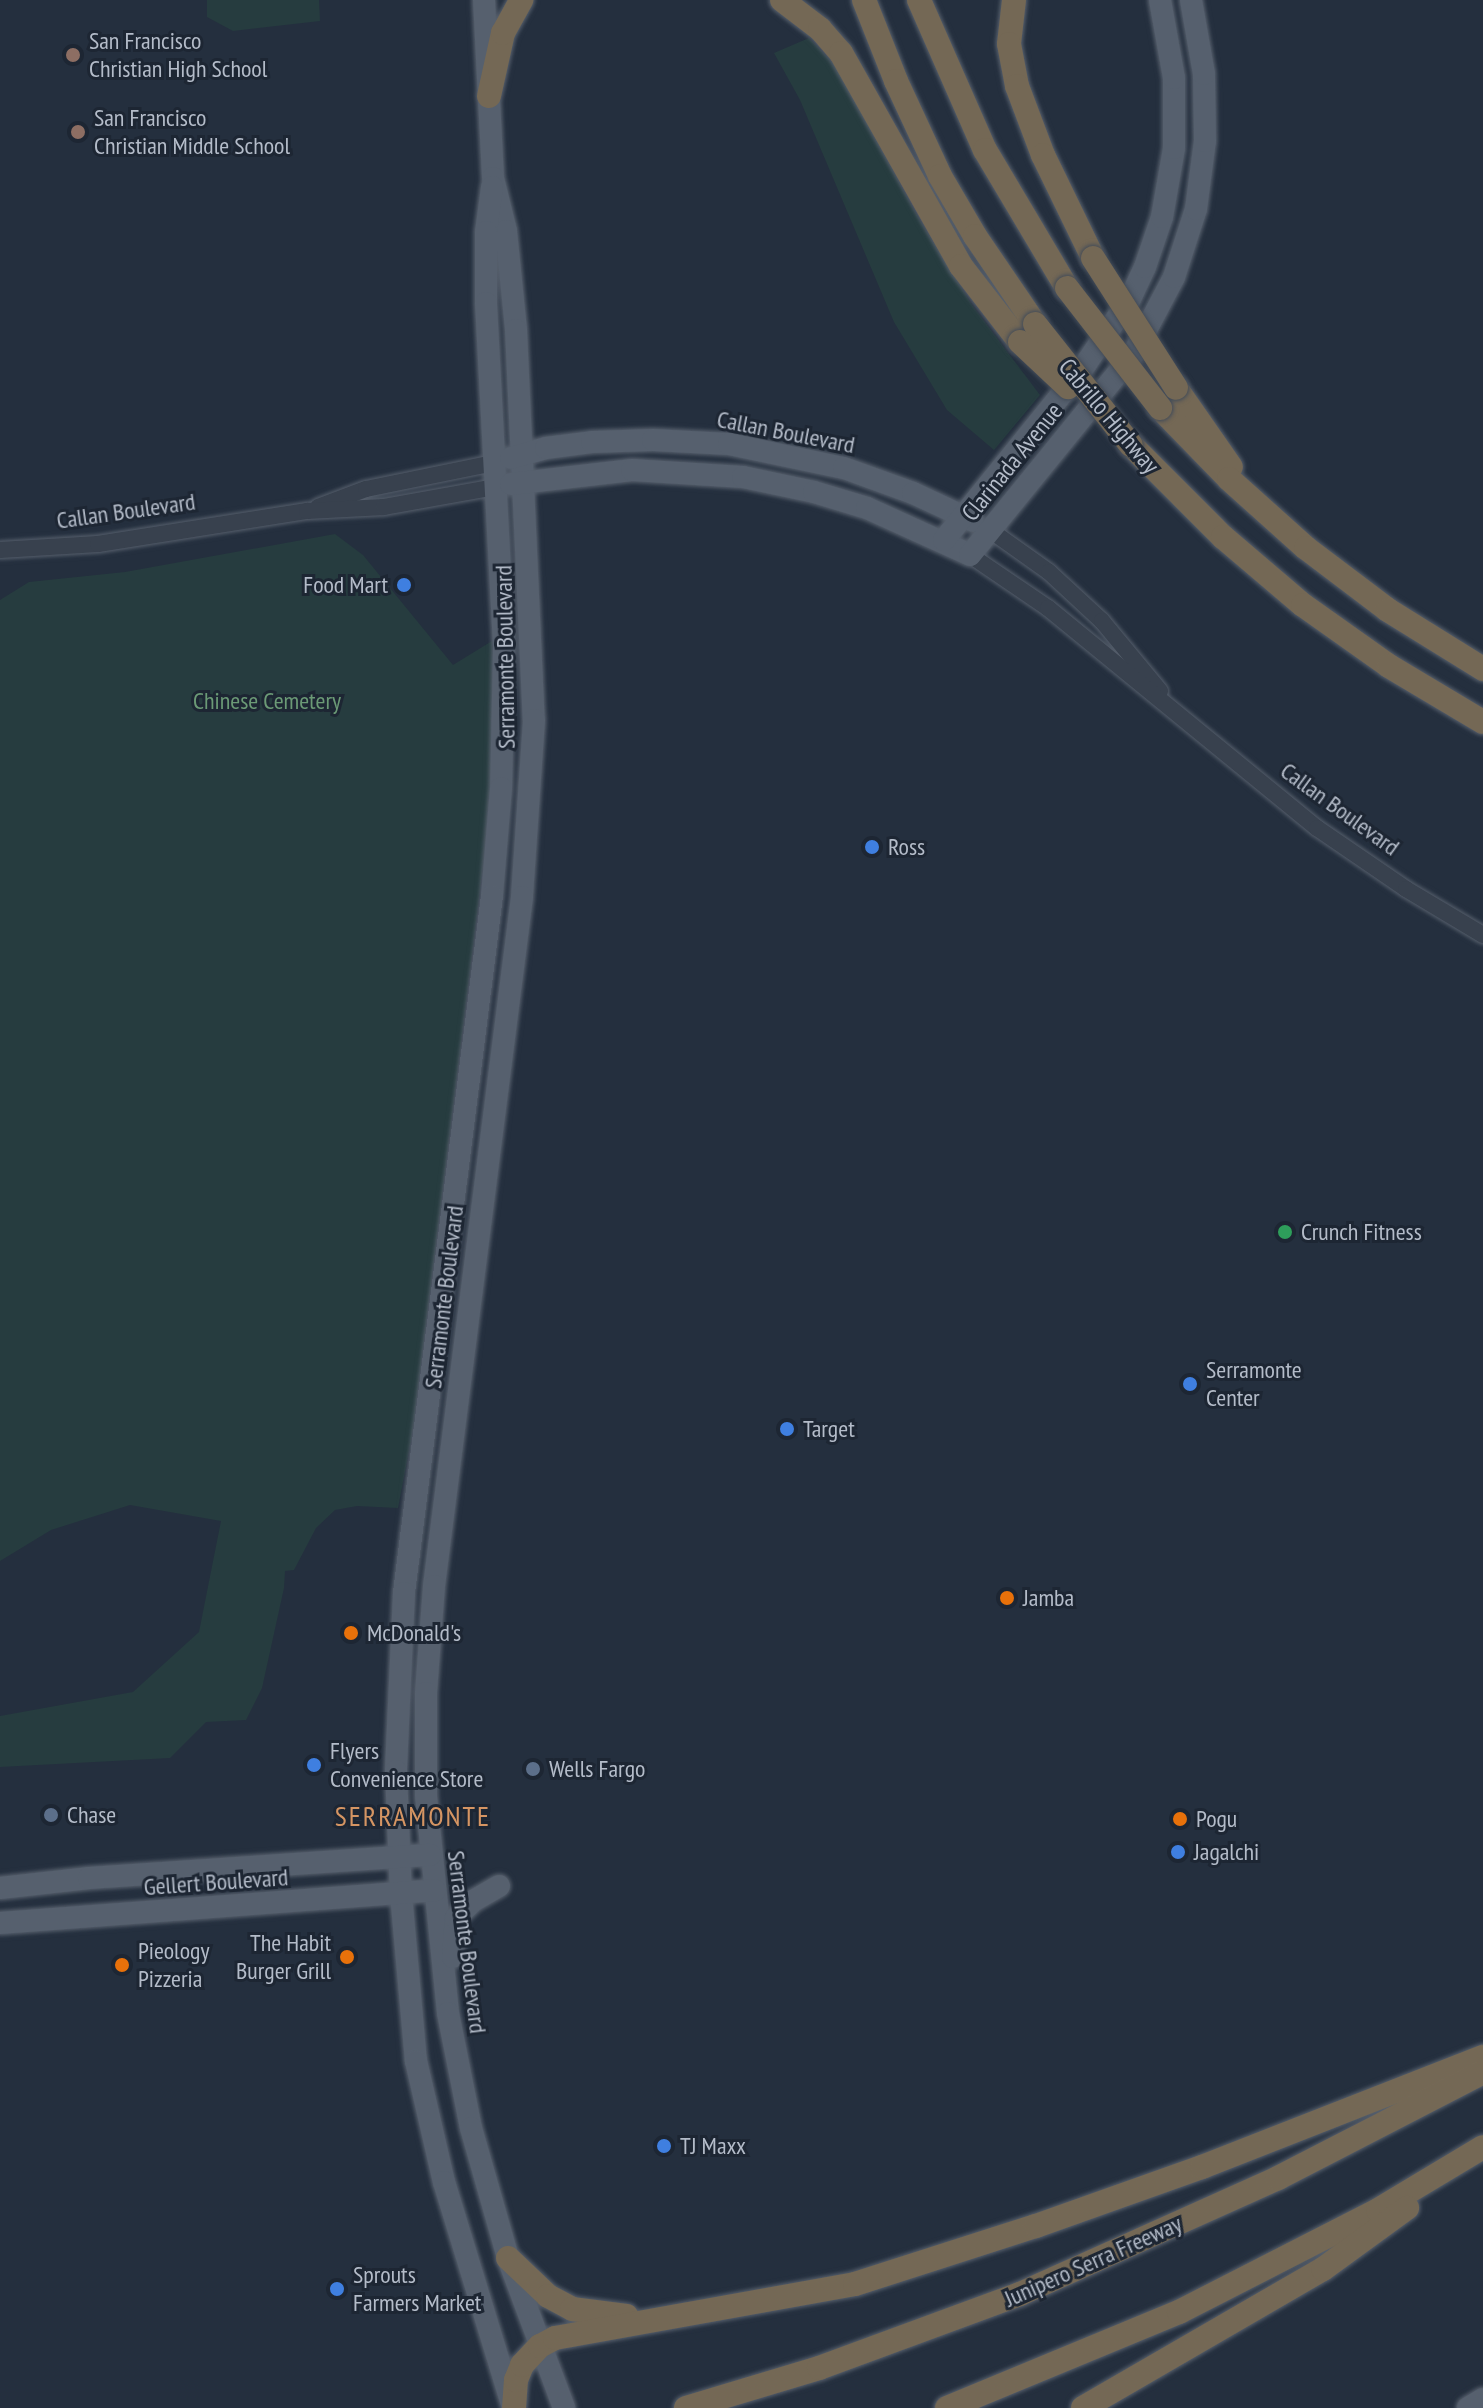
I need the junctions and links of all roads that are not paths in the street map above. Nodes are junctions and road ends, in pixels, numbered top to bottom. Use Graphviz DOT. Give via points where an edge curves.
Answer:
graph roads {
  1 [pos="484,0"];
  2 [pos="521,0"];
  3 [pos="782,0"];
  4 [pos="864,0"];
  5 [pos="919,0"];
  6 [pos="1014,0"];
  7 [pos="1160,0"];
  8 [pos="1191,0"];
  9 [pos="489,96"];
  10 [pos="493,178"];
  11 [pos="1027,333"];
  12 [pos="523,453"];
  13 [pos="494,463"];
  14 [pos="525,481"];
  15 [pos="495,487"];
  16 [pos="1254,503"];
  17 [pos="307,511"];
  18 [pos="963,516"];
  19 [pos="990,530"];
  20 [pos="944,540"];
  21 [pos="0,550"];
  22 [pos="970,555"];
  23 [pos="1483,669"];
  24 [pos="1176,711"];
  25 [pos="1483,722"];
  26 [pos="1483,935"];
  27 [pos="430,1855"];
  28 [pos="399,1856"];
  29 [pos="499,1886"];
  30 [pos="0,1888"];
  31 [pos="435,1890"];
  32 [pos="401,1894"];
  33 [pos="0,1923"];
  34 [pos="452,2034"];
  35 [pos="1483,2057"];
  36 [pos="1483,2072"];
  37 [pos="1483,2148"];
  38 [pos="508,2258"];
  39 [pos="669,2318"];
  40 [pos="540,2346"];
  41 [pos="1483,2399"];
  42 [pos="1084,2407"];
  43 [pos="514,2408"];
  44 [pos="564,2408"];
  45 [pos="686,2408"];
  46 [pos="947,2408"];
  47 [pos="1468,2408"];
  1 -- 9 [label="main road, Serramonte Boulevard"];
  2 -- 9 [label="highway" via="503,33"];
  3 -- 11 [label="highway" via="841,53 961,266"];
  4 -- 11 [label="highway, Cabrillo Highway" via="940,176"];
  5 -- 16 [label="highway, Cabrillo Highway, bridge" via="985,150 1067,288 1160,408"];
  6 -- 16 [label="highway, bridge" via="1009,44 1020,96 1050,170 1093,258"];
  7 -- 18 [label="main road, Clarinada Avenue" via="1174,78 1175,131 1168,192 1152,250 1130,299 1085,365"];
  8 -- 19 [label="main road, Clarinada Avenue" via="1204,74 1206,124 1199,192 1181,260 1134,353"];
  9 -- 10 [label="main road, Serramonte Boulevard"];
  10 -- 12 [label="main road, Serramonte Boulevard" via="514,302"];
  10 -- 13 [label="main road, Serramonte Boulevard" via="486,232"];
  11 -- 25 [label="highway, Cabrillo Highway, bridge" via="1214,529 1303,605 1389,666"];
  12 -- 13 [label="main road, Callan Boulevard"];
  12 -- 14 [label="main road, Serramonte Boulevard"];
  12 -- 18 [label="main road, Callan Boulevard" via="637,440 738,445 844,468"];
  13 -- 15 [label="main road, Serramonte Boulevard"];
  13 -- 17 [label="street, Callan Boulevard" via="366,489"];
  14 -- 15 [label="main road, Callan Boulevard"];
  14 -- 20 [label="main road, Callan Boulevard" via="632,470 743,477 841,499"];
  14 -- 27 [label="main road, Serramonte Boulevard" via="534,687 529,826 433,1595 426,1720"];
  15 -- 17 [label="street, Callan Boulevard" via="384,507"];
  15 -- 28 [label="main road, Serramonte Boulevard" via="504,683 499,824 404,1593 396,1730"];
  16 -- 23 [label="highway, Cabrillo Highway" via="1370,597"];
  17 -- 21 [label="street, Callan Boulevard" via="106,543"];
  18 -- 19 [label="main road, Callan Boulevard"];
  18 -- 20 [label="main road, Clarinada Avenue"];
  19 -- 22 [label="main road, Clarinada Avenue"];
  19 -- 24 [label="street, Callan Boulevard" via="1049,572 1102,621"];
  20 -- 22 [label="main road, Callan Boulevard"];
  22 -- 24 [label="street, Callan Boulevard" via="1040,602"];
  24 -- 26 [label="street, Callan Boulevard" via="1337,842"];
  27 -- 28 [label="main road, Gellert Boulevard"];
  27 -- 31 [label="main road, Serramonte Boulevard"];
  28 -- 30 [label="main road, Gellert Boulevard"];
  28 -- 32 [label="main road, Serramonte Boulevard"];
  29 -- 34 [label="main road" via="456,1918"];
  31 -- 32 [label="main road, Gellert Boulevard"];
  31 -- 34 [label="main road, Serramonte Boulevard"];
  32 -- 33 [label="main road, Gellert Boulevard"];
  32 -- 43 [label="main road, Serramonte Boulevard" via="420,2078 444,2182"];
  34 -- 38 [label="main road, Serramonte Boulevard" via="479,2160"];
  35 -- 39 [label="highway" via="1202,2167 932,2260 827,2290"];
  36 -- 45 [label="highway, Junipero Serra Freeway" via="1278,2178 1020,2294 819,2368"];
  37 -- 42 [label="highway" via="1323,2269"];
  37 -- 46 [label="highway" via="1364,2217 1179,2312"];
  38 -- 39 [label="highway" via="548,2296 572,2309"];
  38 -- 40 [label="main road, Serramonte Boulevard"];
  39 -- 40 [label="highway" via="571,2334"];
  40 -- 43 [label="highway" via="522,2365"];
  40 -- 44 [label="main road, Serramonte Boulevard"];
  41 -- 47 [label="main road"];
}
